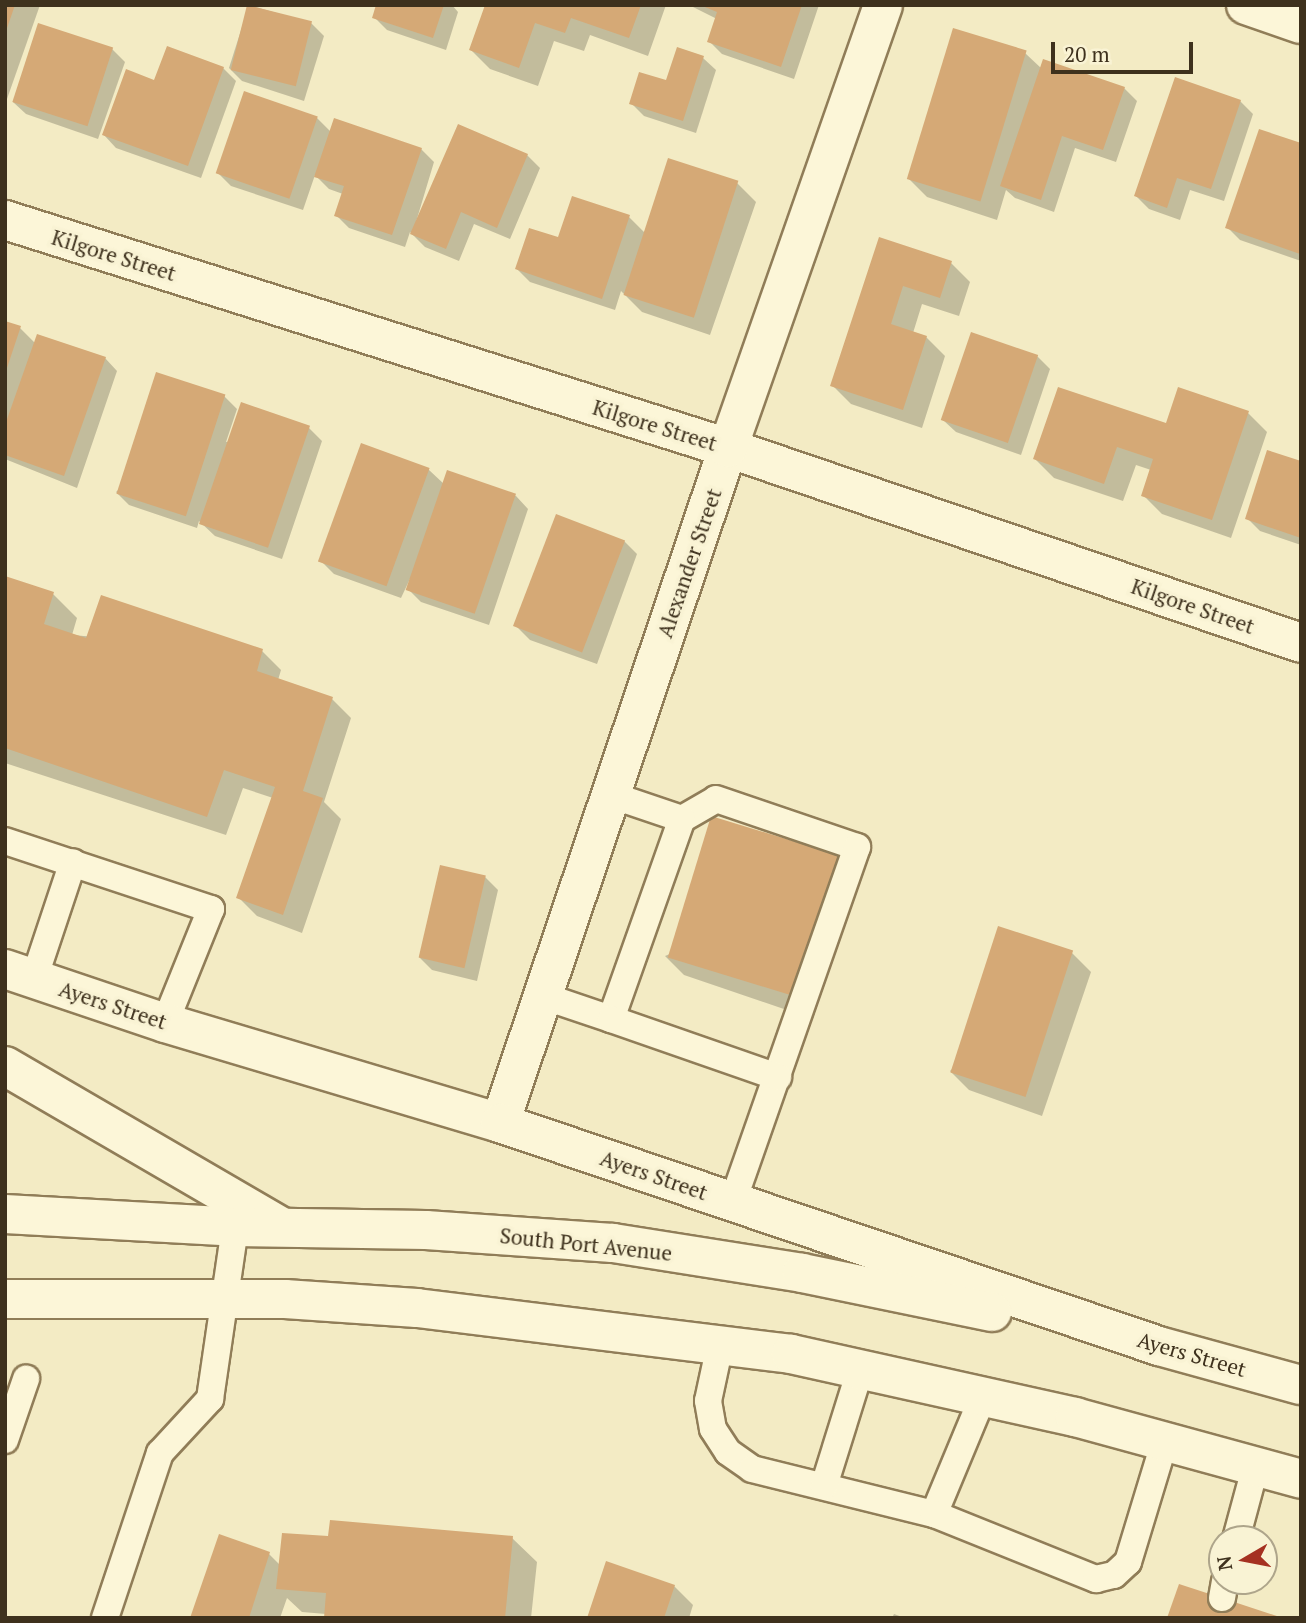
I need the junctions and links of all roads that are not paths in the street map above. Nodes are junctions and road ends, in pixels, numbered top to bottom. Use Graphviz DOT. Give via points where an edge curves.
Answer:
graph roads {
  1 [pos="883,5"];
  2 [pos="1246,5"];
  3 [pos="1301,24"];
  4 [pos="5,220"];
  5 [pos="728,448"];
  6 [pos="1301,643"];
  7 [pos="611,795"];
  8 [pos="682,819"];
  9 [pos="5,841"];
  10 [pos="73,862"];
  11 [pos="20,974"];
  12 [pos="543,996"];
  13 [pos="611,1018"];
  14 [pos="165,1023"];
  15 [pos="5,1066"];
  16 [pos="778,1077"];
  17 [pos="500,1123"];
  18 [pos="733,1202"];
  19 [pos="5,1214"];
  20 [pos="235,1227"];
  21 [pos="284,1228"];
  22 [pos="5,1299"];
  23 [pos="224,1299"];
  24 [pos="720,1345"];
  25 [pos="1159,1346"];
  26 [pos="861,1367"];
  27 [pos="26,1379"];
  28 [pos="1301,1385"];
  29 [pos="984,1394"];
  30 [pos="5,1440"];
  31 [pos="1165,1440"];
  32 [pos="1256,1465"];
  33 [pos="1301,1479"];
  34 [pos="824,1486"];
  35 [pos="934,1514"];
  36 [pos="1240,1525"];
  37 [pos="105,1618"];
  1 -- 5 [label="main road, Alexander Street"];
  2 -- 3 [label="main road"];
  4 -- 5 [label="main road, Kilgore Street"];
  5 -- 6 [label="main road, Kilgore Street"];
  5 -- 7 [label="main road, Alexander Street"];
  7 -- 8 [label="lane"];
  7 -- 12 [label="main road, Alexander Street"];
  8 -- 13 [label="lane"];
  8 -- 16 [label="lane" via="716,799 857,847"];
  9 -- 10 [label="lane"];
  10 -- 11 [label="lane"];
  10 -- 14 [label="lane" via="211,909"];
  11 -- 14 [label="main road, Ayers Street"];
  12 -- 13 [label="lane"];
  12 -- 17 [label="main road, Alexander Street"];
  13 -- 16 [label="lane"];
  14 -- 17 [label="main road, Ayers Street"];
  15 -- 21 [label="main road"];
  16 -- 18 [label="lane"];
  17 -- 18 [label="main road, Ayers Street"];
  18 -- 25 [label="main road, Ayers Street"];
  19 -- 20 [label="main road, South Port Avenue"];
  20 -- 21 [label="main road, South Port Avenue"];
  20 -- 23 [label="lane"];
  21 -- 25 [label="main road, South Port Avenue" via="426,1230 613,1243 802,1273"];
  22 -- 23 [label="main road"];
  23 -- 24 [label="main road" via="285,1298 417,1308"];
  23 -- 37 [label="lane" via="210,1399 160,1453"];
  24 -- 26 [label="main road"];
  24 -- 34 [label="lane" via="708,1401 713,1429 728,1452 752,1469"];
  25 -- 28 [label="main road, Ayers Street"];
  26 -- 29 [label="main road"];
  26 -- 34 [label="lane"];
  27 -- 30 [label="lane"];
  29 -- 31 [label="main road"];
  29 -- 35 [label="lane"];
  31 -- 32 [label="main road"];
  31 -- 35 [label="lane" via="1128,1562 1114,1575 1096,1579"];
  32 -- 33 [label="main road"];
  32 -- 36 [label="lane"];
  34 -- 35 [label="lane"];
}
